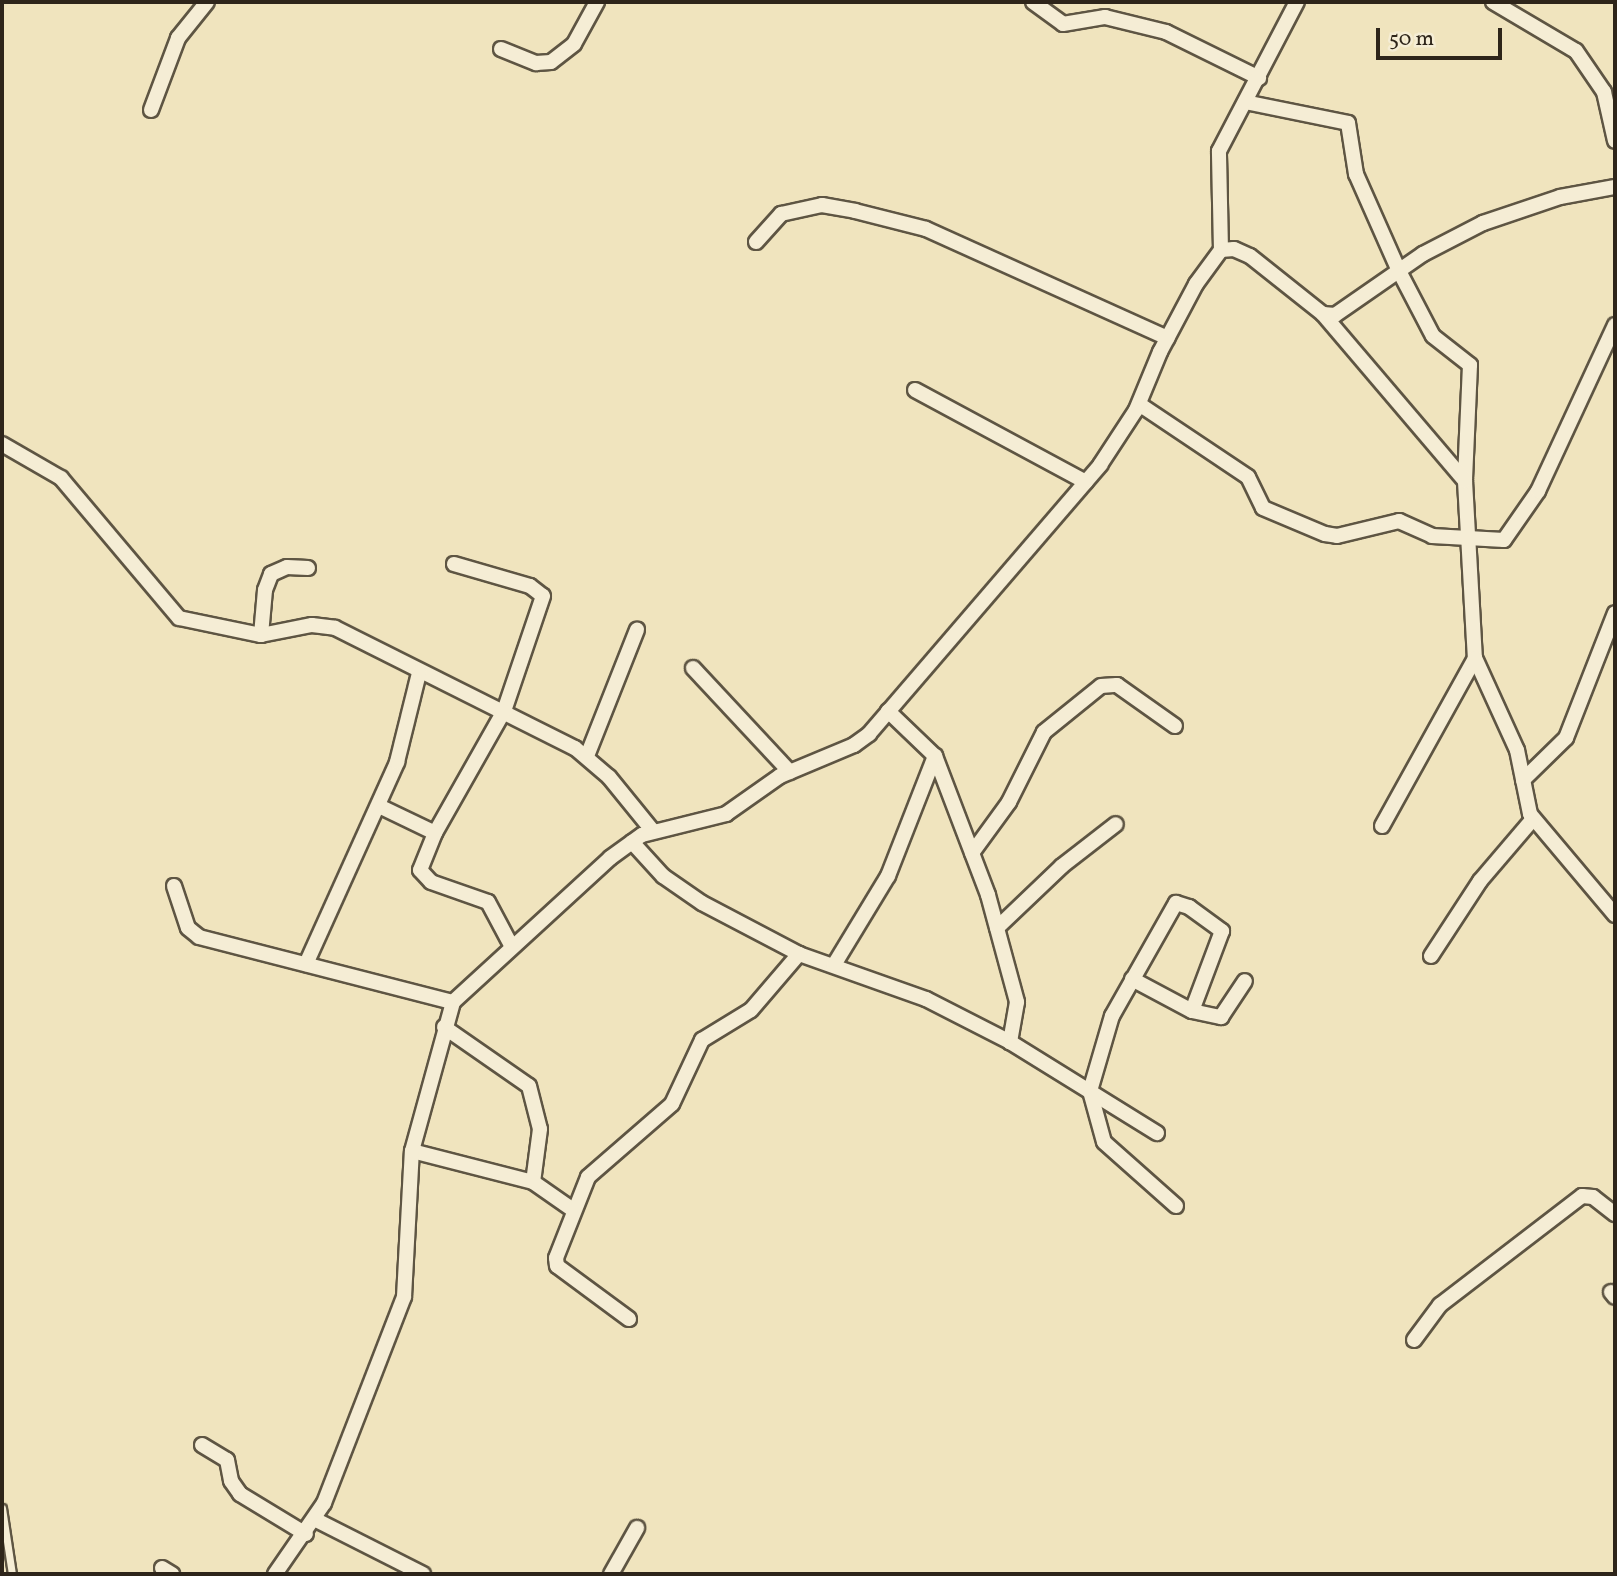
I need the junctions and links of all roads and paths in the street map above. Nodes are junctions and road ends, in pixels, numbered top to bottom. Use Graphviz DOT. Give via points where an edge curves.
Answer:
graph roads {
  1 [pos="207,2"];
  2 [pos="597,2"];
  3 [pos="1033,2"];
  4 [pos="1297,2"];
  5 [pos="1493,2"];
  6 [pos="500,49"];
  7 [pos="1259,78"];
  8 [pos="1245,102"];
  9 [pos="151,110"];
  10 [pos="1615,141"];
  11 [pos="1615,187"];
  12 [pos="756,242"];
  13 [pos="1221,250"];
  14 [pos="1399,271"];
  15 [pos="1323,314"];
  16 [pos="1615,326"];
  17 [pos="1167,338"];
  18 [pos="915,390"];
  19 [pos="1139,404"];
  20 [pos="2,444"];
  21 [pos="1465,481"];
  22 [pos="1086,482"];
  23 [pos="1467,536"];
  24 [pos="454,564"];
  25 [pos="308,568"];
  26 [pos="1615,613"];
  27 [pos="637,630"];
  28 [pos="261,635"];
  29 [pos="1475,658"];
  30 [pos="693,668"];
  31 [pos="419,673"];
  32 [pos="504,710"];
  33 [pos="888,711"];
  34 [pos="1175,726"];
  35 [pos="587,756"];
  36 [pos="935,756"];
  37 [pos="790,772"];
  38 [pos="1522,780"];
  39 [pos="379,806"];
  40 [pos="1533,819"];
  41 [pos="1116,824"];
  42 [pos="1382,826"];
  43 [pos="652,830"];
  44 [pos="435,833"];
  45 [pos="632,842"];
  46 [pos="972,853"];
  47 [pos="174,886"];
  48 [pos="1615,915"];
  49 [pos="997,928"];
  50 [pos="512,947"];
  51 [pos="799,954"];
  52 [pos="1431,956"];
  53 [pos="306,964"];
  54 [pos="834,965"];
  55 [pos="1132,979"];
  56 [pos="1245,981"];
  57 [pos="453,1002"];
  58 [pos="1192,1010"];
  59 [pos="444,1027"];
  60 [pos="1010,1042"];
  61 [pos="1090,1091"];
  62 [pos="1157,1133"];
  63 [pos="412,1151"];
  64 [pos="533,1182"];
  65 [pos="1176,1206"];
  66 [pos="573,1210"];
  67 [pos="1615,1214"];
  68 [pos="629,1319"];
  69 [pos="1413,1340"];
  70 [pos="202,1445"];
  71 [pos="2,1508"];
  72 [pos="316,1520"];
  73 [pos="637,1528"];
  74 [pos="306,1534"];
  75 [pos="414,1572"];
  76 [pos="12,1574"];
  77 [pos="275,1574"];
  78 [pos="611,1574"];
  1 -- 9 [label="street" via="178,38"];
  2 -- 6 [label="street" via="574,44 551,62 536,63"];
  3 -- 7 [label="street" via="1063,24 1105,17 1166,32"];
  4 -- 7 [label="street"];
  5 -- 10 [label="street" via="1576,51 1604,92"];
  7 -- 8 [label="street"];
  8 -- 13 [label="street" via="1219,151"];
  8 -- 14 [label="street" via="1348,123 1356,174"];
  11 -- 14 [label="street" via="1560,197 1483,223"];
  12 -- 17 [label="street" via="774,218 803,208 822,205 867,214 926,229"];
  13 -- 15 [label="street" via="1234,249 1250,256"];
  13 -- 17 [label="street"];
  14 -- 15 [label="street" via="1335,315"];
  14 -- 21 [label="street" via="1433,337 1470,365"];
  15 -- 21 [label="street"];
  16 -- 23 [label="street" via="1538,491 1510,534 1497,541"];
  17 -- 19 [label="street"];
  18 -- 22 [label="street"];
  19 -- 22 [label="street"];
  19 -- 23 [label="street" via="1248,477 1263,508 1325,534 1337,536 1399,521 1432,536"];
  20 -- 28 [label="street" via="61,478 179,618"];
  21 -- 23 [label="street"];
  22 -- 33 [label="street"];
  23 -- 29 [label="street"];
  24 -- 32 [label="street" via="530,586 543,596"];
  25 -- 28 [label="street" via="287,567 271,574"];
  26 -- 38 [label="street" via="1566,738"];
  27 -- 35 [label="street"];
  28 -- 31 [label="street" via="312,625 335,628"];
  29 -- 38 [label="street" via="1517,750"];
  29 -- 42 [label="street"];
  30 -- 37 [label="street"];
  31 -- 32 [label="street"];
  31 -- 39 [label="street" via="402,747"];
  32 -- 35 [label="street"];
  32 -- 44 [label="street"];
  33 -- 36 [label="street"];
  33 -- 37 [label="street" via="861,740"];
  34 -- 46 [label="street" via="1117,685 1101,686 1044,732 1009,802"];
  35 -- 43 [label="street"];
  36 -- 46 [label="street"];
  36 -- 54 [label="street" via="888,876"];
  37 -- 43 [label="street" via="726,814"];
  38 -- 40 [label="street" via="1525,805"];
  39 -- 44 [label="street"];
  39 -- 53 [label="street"];
  40 -- 48 [label="street"];
  40 -- 52 [label="street" via="1480,881"];
  41 -- 49 [label="street" via="1062,866"];
  43 -- 45 [label="street"];
  44 -- 50 [label="street" via="421,862 424,878 488,902"];
  45 -- 50 [label="street"];
  45 -- 51 [label="street" via="663,876 695,898"];
  46 -- 49 [label="street"];
  47 -- 53 [label="street" via="192,933 218,945"];
  49 -- 60 [label="street" via="1017,1002"];
  50 -- 57 [label="street"];
  51 -- 54 [label="street"];
  51 -- 66 [label="street" via="751,1010 702,1040 673,1104 594,1168"];
  53 -- 57 [label="street"];
  54 -- 60 [label="street" via="926,999"];
  55 -- 58 [label="street"];
  55 -- 58 [label="street" via="1169,910 1176,903 1189,906 1222,931"];
  55 -- 61 [label="street" via="1105,1032"];
  56 -- 58 [label="street" via="1221,1017"];
  57 -- 59 [label="street"];
  59 -- 63 [label="street"];
  59 -- 64 [label="street" via="529,1086 540,1129"];
  60 -- 61 [label="street"];
  61 -- 62 [label="street"];
  61 -- 65 [label="street" via="1104,1142"];
  63 -- 64 [label="street"];
  63 -- 72 [label="street" via="404,1297"];
  64 -- 66 [label="street"];
  66 -- 68 [label="street" via="557,1266"];
  67 -- 69 [label="street" via="1593,1197 1582,1196 1440,1305"];
  70 -- 74 [label="street" via="227,1460 231,1481 240,1494"];
  71 -- 76 [label="lane"];
  72 -- 74 [label="street"];
  72 -- 75 [label="street"];
  73 -- 78 [label="street"];
  74 -- 77 [label="street"];
}
